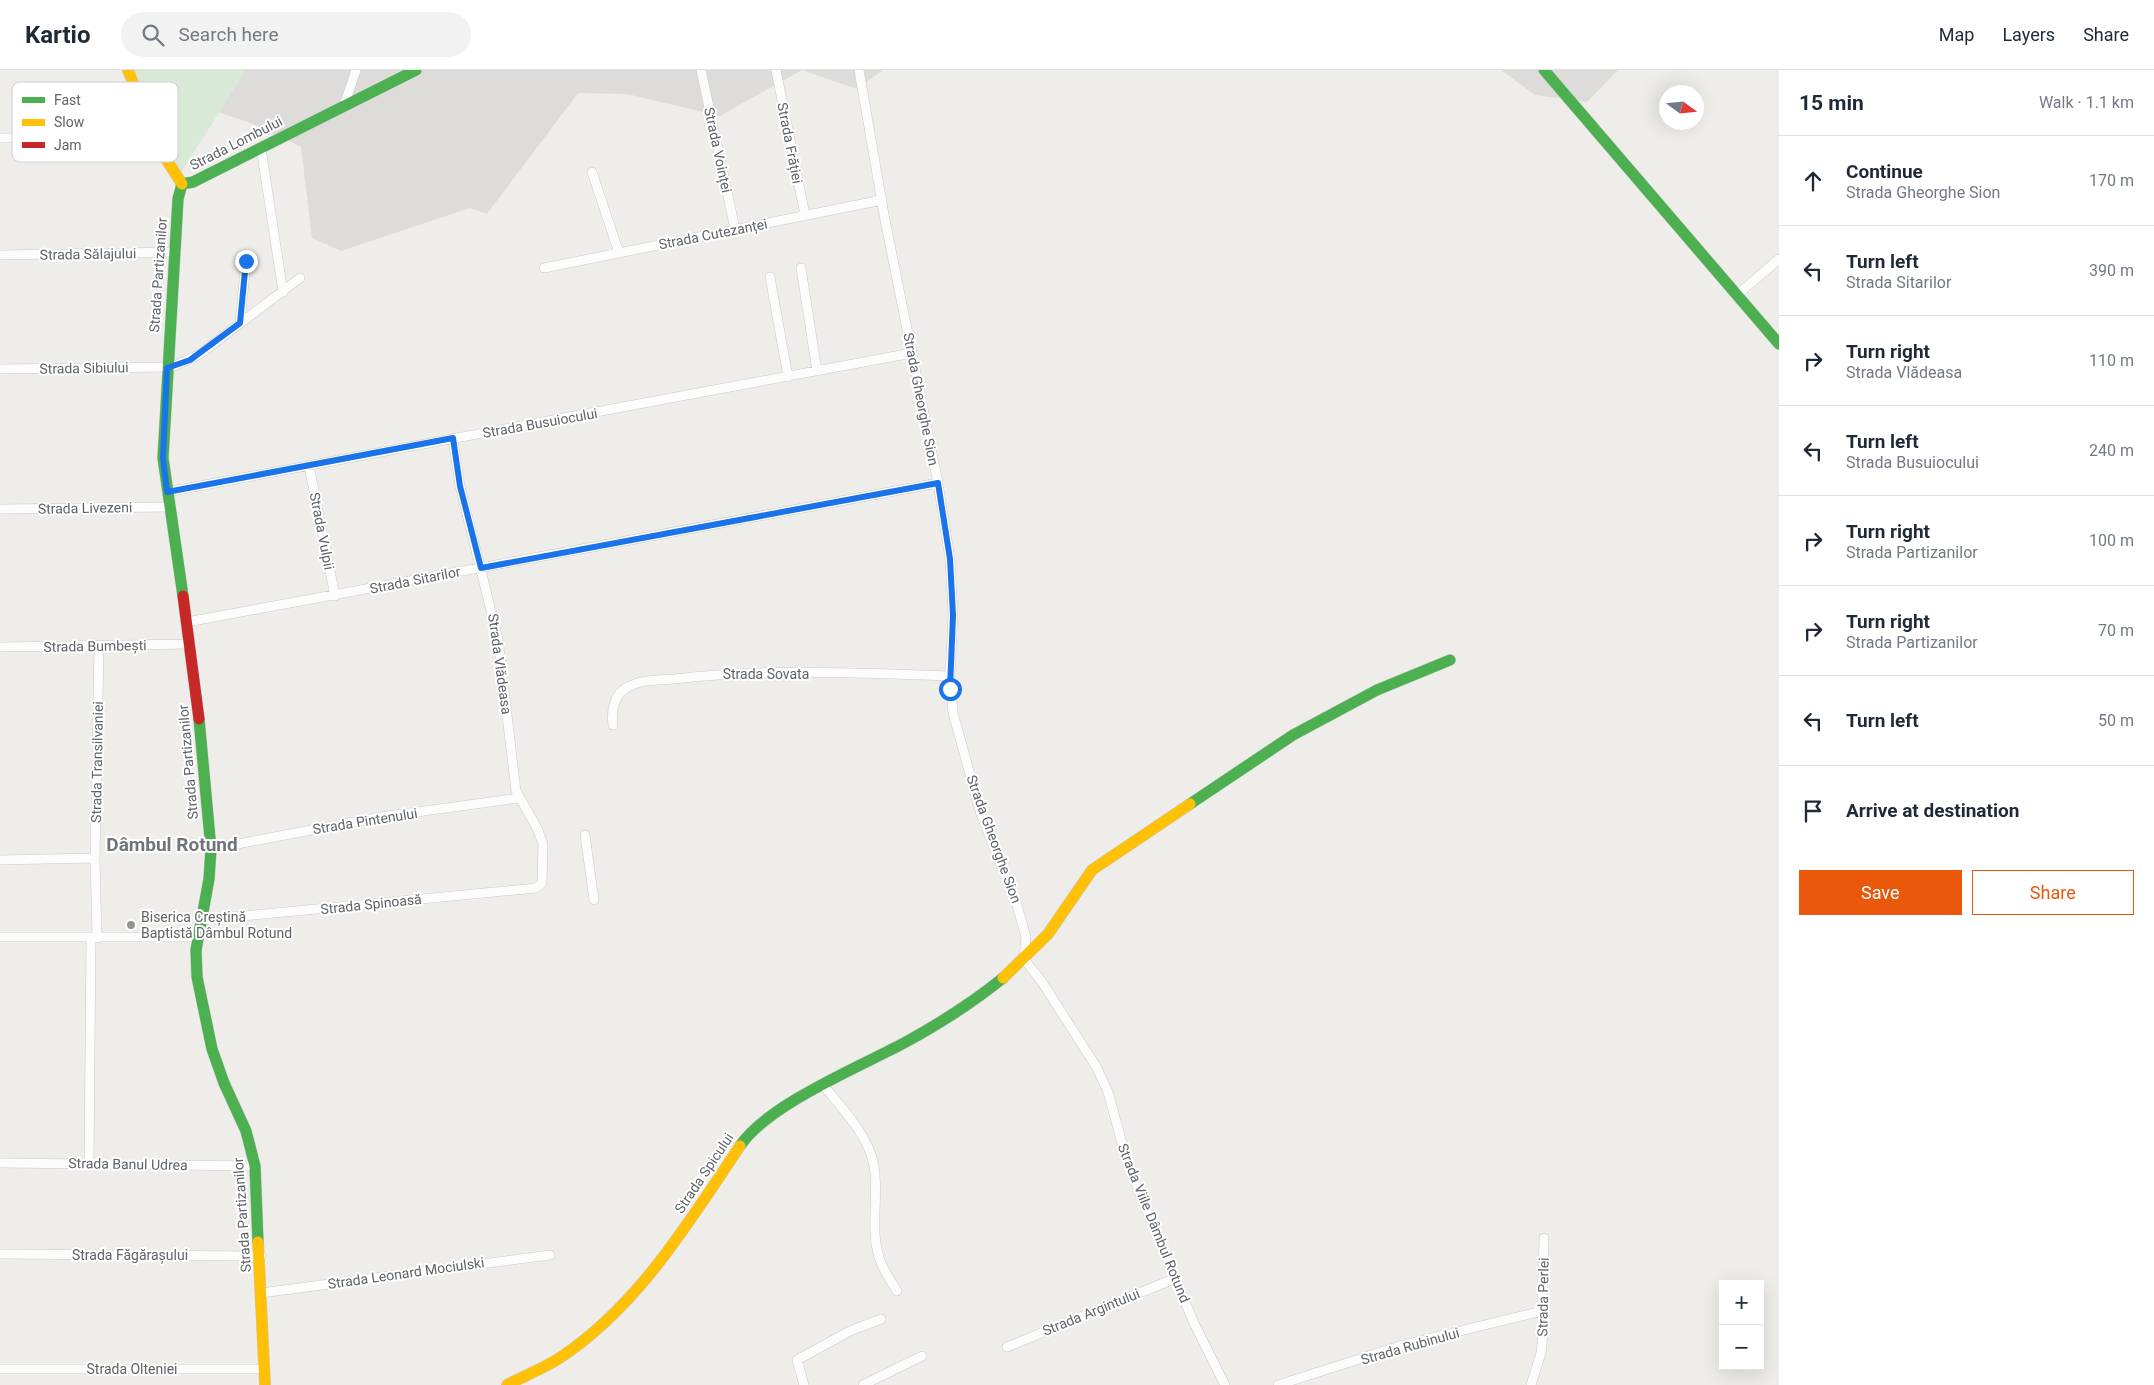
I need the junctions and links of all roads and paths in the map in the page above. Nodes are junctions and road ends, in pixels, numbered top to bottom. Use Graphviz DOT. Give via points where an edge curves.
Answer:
graph roads {
  1 [pos="128,70"];
  2 [pos="356,70"];
  3 [pos="416,70"];
  4 [pos="701,70"];
  5 [pos="776,70"];
  6 [pos="859,70"];
  7 [pos="1544,70"];
  8 [pos="133,82"];
  9 [pos="344,106"];
  10 [pos="260,148"];
  11 [pos="167,162"];
  12 [pos="592,172"];
  13 [pos="182,184"];
  14 [pos="882,200"];
  15 [pos="805,215"];
  16 [pos="735,229"];
  17 [pos="176,252"];
  18 [pos="619,253"];
  19 [pos="0,255"];
  20 [pos="1779,259"];
  21 [pos="246,261"];
  22 [pos="544,268"];
  23 [pos="801,268"];
  24 [pos="300,278"];
  25 [pos="770,278"];
  26 [pos="282,292"];
  27 [pos="1737,295"];
  28 [pos="240,323"];
  29 [pos="1779,344"];
  30 [pos="912,354"];
  31 [pos="167,368"];
  32 [pos="0,369"];
  33 [pos="817,371"];
  34 [pos="788,377"];
  35 [pos="453,438"];
  36 [pos="309,466"];
  37 [pos="938,483"];
  38 [pos="167,492"];
  39 [pos="170,507"];
  40 [pos="0,509"];
  41 [pos="481,568"];
  42 [pos="335,596"];
  43 [pos="187,622"];
  44 [pos="190,644"];
  45 [pos="100,646"];
  46 [pos="0,647"];
  47 [pos="1450,660"];
  48 [pos="950,676"];
  49 [pos="612,725"];
  50 [pos="519,798"];
  51 [pos="586,835"];
  52 [pos="211,849"];
  53 [pos="95,858"];
  54 [pos="0,860"];
  55 [pos="540,886"];
  56 [pos="594,900"];
  57 [pos="201,920"];
  58 [pos="0,937"];
  59 [pos="94,938"];
  60 [pos="198,938"];
  61 [pos="1024,959"];
  62 [pos="823,1085"];
  63 [pos="90,1162"];
  64 [pos="0,1163"];
  65 [pos="256,1166"];
  66 [pos="1544,1238"];
  67 [pos="0,1254"];
  68 [pos="550,1255"];
  69 [pos="261,1256"];
  70 [pos="1176,1278"];
  71 [pos="897,1291"];
  72 [pos="262,1293"];
  73 [pos="1542,1311"];
  74 [pos="881,1319"];
  75 [pos="1007,1347"];
  76 [pos="922,1356"];
  77 [pos="0,1370"];
  78 [pos="264,1370"];
  79 [pos="265,1385"];
  80 [pos="507,1385"];
  81 [pos="804,1385"];
  82 [pos="863,1385"];
  83 [pos="1225,1385"];
  84 [pos="1278,1385"];
  85 [pos="1532,1385"];
  1 -- 8 [label="street, Strada Lombului"];
  2 -- 9 [label="street"];
  3 -- 9 [label="street, Strada Lombului"];
  4 -- 16 [label="street, Strada Voinței"];
  5 -- 15 [label="street, Strada Frăției"];
  6 -- 14 [label="street, Strada Gheorghe Sion"];
  7 -- 27 [label="street"];
  9 -- 10 [label="street, Strada Lombului"];
  10 -- 13 [label="street, Strada Lombului" via="193,182"];
  10 -- 26 [label="street"];
  11 -- 13 [label="street, Strada Lombului"];
  12 -- 18 [label="street"];
  13 -- 17 [label="street, Strada Partizanilor" via="178,199"];
  14 -- 15 [label="street, Strada Cutezanței"];
  14 -- 30 [label="street, Strada Gheorghe Sion"];
  15 -- 16 [label="street, Strada Cutezanței"];
  16 -- 18 [label="street, Strada Cutezanței"];
  17 -- 19 [label="street, Strada Sălajului"];
  17 -- 31 [label="street, Strada Partizanilor"];
  18 -- 22 [label="street, Strada Cutezanței"];
  20 -- 27 [label="street"];
  21 -- 28 [label="street"];
  23 -- 33 [label="street"];
  24 -- 26 [label="street"];
  25 -- 34 [label="street"];
  26 -- 28 [label="street"];
  27 -- 29 [label="street"];
  28 -- 31 [label="street" via="190,360"];
  30 -- 33 [label="street, Strada Busuiocului"];
  30 -- 37 [label="street, Strada Gheorghe Sion"];
  31 -- 32 [label="street, Strada Sibiului"];
  31 -- 38 [label="street, Strada Partizanilor" via="163,458"];
  33 -- 34 [label="street, Strada Busuiocului"];
  34 -- 35 [label="street, Strada Busuiocului"];
  35 -- 36 [label="street, Strada Busuiocului"];
  35 -- 41 [label="street, Strada Vlădeasa" via="460,486"];
  36 -- 38 [label="street, Strada Busuiocului"];
  36 -- 42 [label="street, Strada Vulpii"];
  37 -- 41 [label="street, Strada Sitarilor"];
  37 -- 48 [label="street, Strada Gheorghe Sion" via="950,559 953,615"];
  38 -- 39 [label="street, Strada Partizanilor"];
  39 -- 40 [label="street, Strada Livezeni"];
  39 -- 43 [label="street, Strada Partizanilor"];
  41 -- 42 [label="street, Strada Sitarilor"];
  41 -- 50 [label="street, Strada Vlădeasa" via="498,639"];
  42 -- 43 [label="street, Strada Sitarilor"];
  43 -- 44 [label="street, Strada Partizanilor"];
  44 -- 45 [label="street, Strada Bumbești"];
  44 -- 52 [label="street, Strada Partizanilor"];
  45 -- 46 [label="street, Strada Bumbești"];
  45 -- 53 [label="street, Strada Transilvaniei"];
  47 -- 61 [label="street, Strada Spicului" via="1377,690 1293,735 1100,864 1086,877 1051,929"];
  48 -- 49 [label="street, Strada Sovata" via="755,672 644,682 625,688 618,695 613,706"];
  48 -- 61 [label="street, Strada Gheorghe Sion" via="952,713 981,814 1018,905 1026,937"];
  50 -- 52 [label="street, Strada Pintenului" via="380,817"];
  50 -- 55 [label="street, Strada Vlădeasa" via="541,837 544,853"];
  51 -- 56 [label="street"];
  52 -- 57 [label="street, Strada Partizanilor"];
  53 -- 54 [label="street"];
  53 -- 59 [label="street, Strada Transilvaniei"];
  55 -- 57 [label="street, Strada Spinoasă"];
  57 -- 60 [label="street, Strada Partizanilor"];
  58 -- 59 [label="street"];
  59 -- 60 [label="street"];
  59 -- 63 [label="street, Strada Transilvaniei"];
  60 -- 65 [label="street, Strada Partizanilor" via="197,977 212,1049 246,1131"];
  61 -- 62 [label="street, Strada Spicului" via="974,1002"];
  61 -- 70 [label="street, Strada Viile Dâmbul Rotund" via="1097,1068 1108,1092 1125,1154"];
  62 -- 71 [label="street" via="845,1112 871,1155 879,1259"];
  62 -- 80 [label="street, Strada Spicului" via="766,1119 745,1138 680,1235 603,1323 558,1359"];
  63 -- 64 [label="street, Strada Banul Udrea"];
  63 -- 65 [label="street, Strada Banul Udrea"];
  65 -- 69 [label="street, Strada Partizanilor"];
  66 -- 73 [label="street, Strada Perlei"];
  67 -- 69 [label="street, Strada Făgărașului"];
  68 -- 72 [label="street, Strada Leonard Mociulski"];
  69 -- 72 [label="street, Strada Partizanilor"];
  70 -- 75 [label="street, Strada Argintului"];
  70 -- 83 [label="street, Strada Viile Dâmbul Rotund"];
  72 -- 78 [label="street, Strada Partizanilor"];
  73 -- 84 [label="street, Strada Rubinului" via="1403,1345"];
  73 -- 85 [label="street, Strada Perlei" via="1541,1353"];
  74 -- 81 [label="street" via="850,1331 797,1360"];
  76 -- 82 [label="street"];
  77 -- 78 [label="street, Strada Olteniei"];
  78 -- 79 [label="street, Strada Partizanilor"];
}
